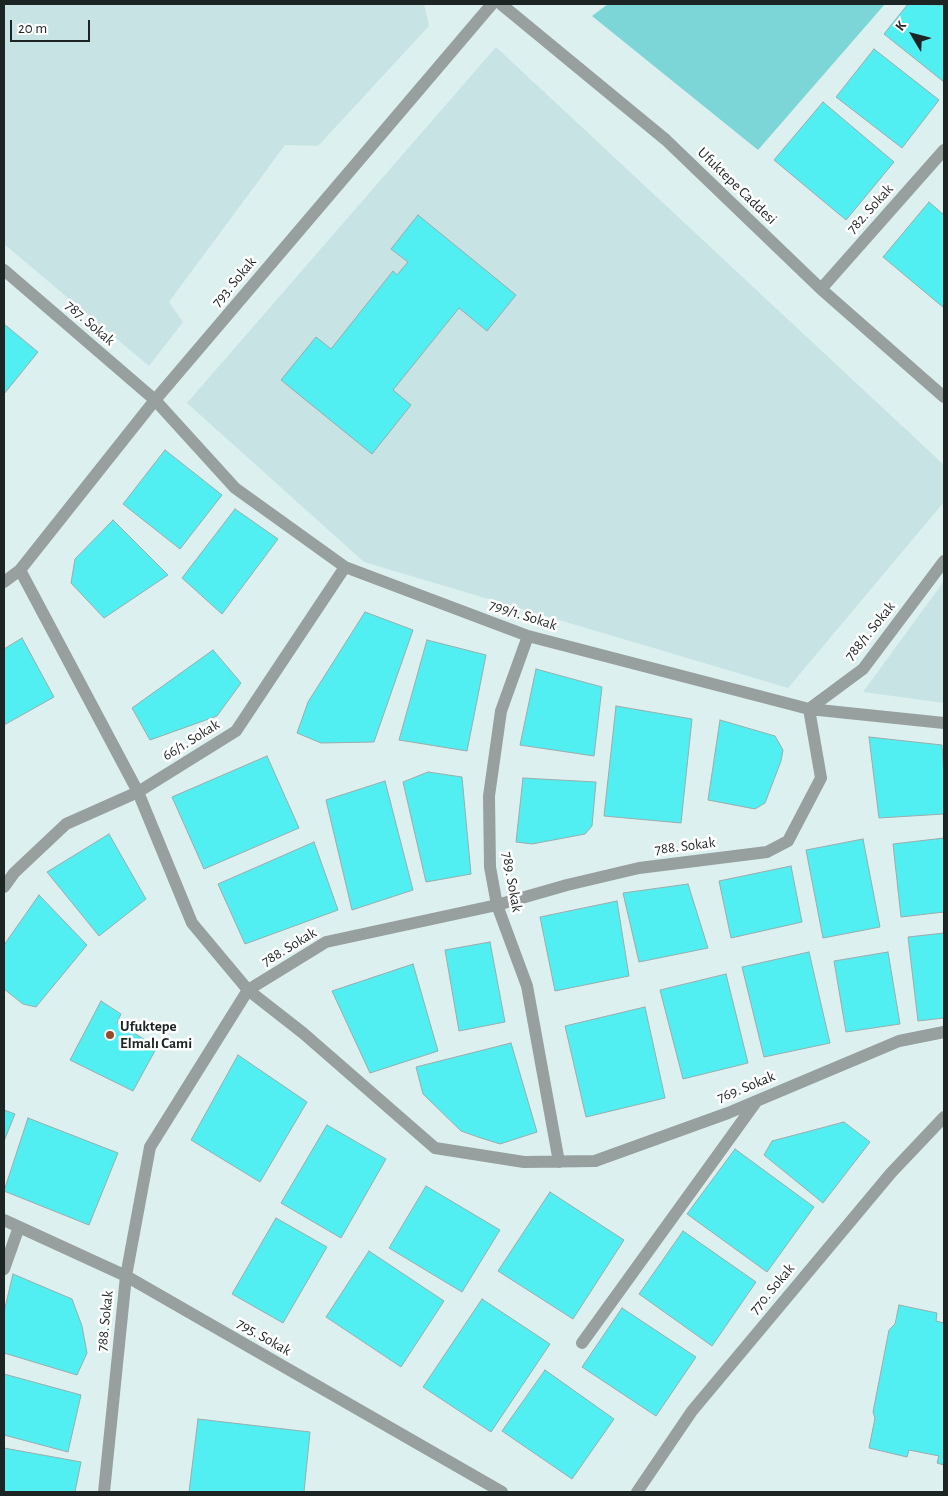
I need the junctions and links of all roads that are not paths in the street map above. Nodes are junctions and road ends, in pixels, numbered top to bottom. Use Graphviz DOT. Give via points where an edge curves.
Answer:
graph roads {
  1 [pos="492,4"];
  2 [pos="501,4"];
  3 [pos="944,150"];
  4 [pos="4,270"];
  5 [pos="821,289"];
  6 [pos="944,397"];
  7 [pos="155,400"];
  8 [pos="944,561"];
  9 [pos="346,567"];
  10 [pos="20,570"];
  11 [pos="4,582"];
  12 [pos="528,636"];
  13 [pos="809,709"];
  14 [pos="944,723"];
  15 [pos="138,792"];
  16 [pos="4,887"];
  17 [pos="497,906"];
  18 [pos="248,990"];
  19 [pos="944,1032"];
  20 [pos="757,1100"];
  21 [pos="944,1117"];
  22 [pos="559,1162"];
  23 [pos="4,1220"];
  24 [pos="19,1227"];
  25 [pos="4,1269"];
  26 [pos="126,1276"];
  27 [pos="582,1343"];
  28 [pos="104,1492"];
  29 [pos="502,1492"];
  30 [pos="637,1492"];
  1 -- 7 [label="street, 793. Sokak"];
  2 -- 5 [label="street, Ufuktepe Caddesi" via="666,140"];
  3 -- 5 [label="street, 782. Sokak"];
  4 -- 7 [label="street, 787. Sokak"];
  5 -- 6 [label="street, Ufuktepe Caddesi"];
  7 -- 9 [label="street, 799/1. Sokak" via="234,488"];
  7 -- 10 [label="street, 793. Sokak"];
  8 -- 13 [label="street, 788/1. Sokak" via="864,669"];
  9 -- 12 [label="street, 799/1. Sokak"];
  9 -- 15 [label="street, 66/1. Sokak" via="236,731"];
  10 -- 11 [label="street, 793. Sokak"];
  10 -- 15 [label="street, 769. Sokak"];
  12 -- 13 [label="street, 799/1. Sokak"];
  12 -- 17 [label="street, 789. Sokak" via="500,711 489,796 490,867"];
  13 -- 14 [label="street, 799/1. Sokak"];
  13 -- 17 [label="street, 788. Sokak" via="821,778 788,841 767,852 639,868"];
  15 -- 16 [label="street, 66/1. Sokak" via="66,824 14,872"];
  15 -- 18 [label="street, 769. Sokak" via="192,924"];
  17 -- 18 [label="street, 788. Sokak" via="326,942"];
  17 -- 22 [label="street, 789. Sokak" via="527,986"];
  18 -- 22 [label="street, 769. Sokak" via="303,1033 435,1148 524,1162"];
  18 -- 26 [label="street, 788. Sokak" via="150,1147"];
  19 -- 20 [label="street, 769. Sokak" via="899,1041"];
  20 -- 22 [label="street, 769. Sokak" via="595,1161"];
  20 -- 27 [label="street"];
  21 -- 30 [label="street, 770. Sokak" via="891,1173 692,1411"];
  23 -- 24 [label="street, 795. Sokak"];
  24 -- 25 [label="street"];
  24 -- 26 [label="street, 795. Sokak"];
  26 -- 28 [label="street, 788. Sokak"];
  26 -- 29 [label="street, 795. Sokak"];
}
